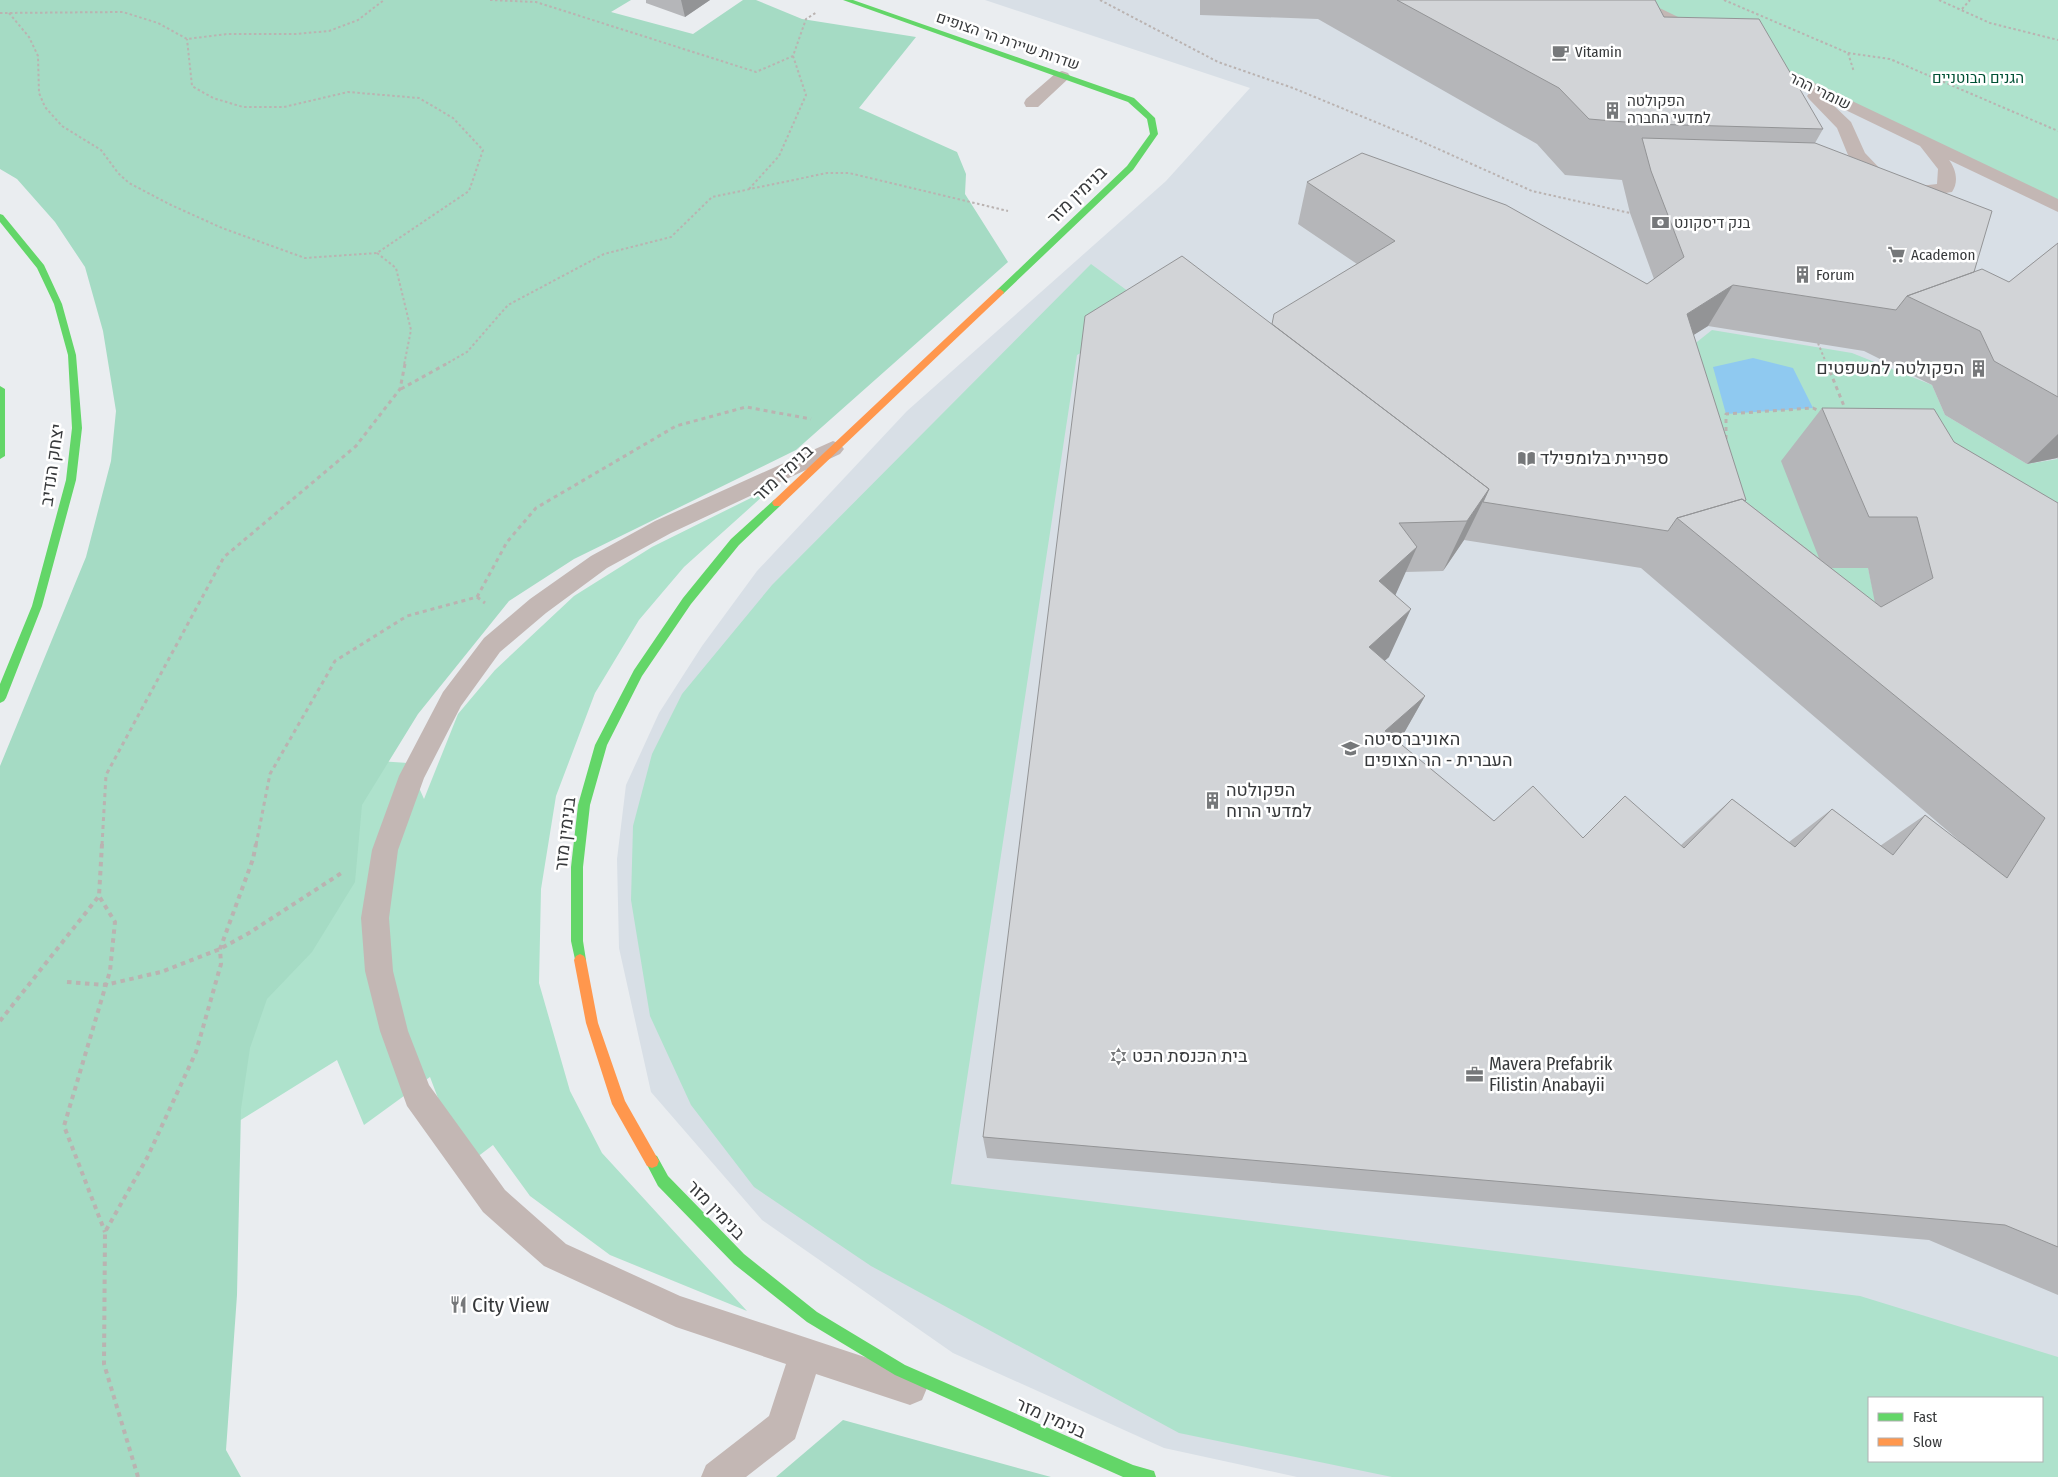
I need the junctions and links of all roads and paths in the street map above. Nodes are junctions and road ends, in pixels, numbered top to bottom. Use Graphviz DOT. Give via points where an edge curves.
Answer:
graph roads {
  1 [pos="384,0"];
  2 [pos="490,0"];
  3 [pos="846,0"];
  4 [pos="1100,0"];
  5 [pos="1631,0"];
  6 [pos="1724,0"];
  7 [pos="1939,0"];
  8 [pos="1970,0"];
  9 [pos="1962,9"];
  10 [pos="0,12"];
  11 [pos="9,13"];
  12 [pos="806,19"];
  13 [pos="1710,38"];
  14 [pos="187,39"];
  15 [pos="2058,40"];
  16 [pos="1848,53"];
  17 [pos="793,56"];
  18 [pos="1753,59"];
  19 [pos="1062,76"];
  20 [pos="1862,76"];
  21 [pos="1797,80"];
  22 [pos="1032,103"];
  23 [pos="1153,121"];
  24 [pos="2058,131"];
  25 [pos="1927,144"];
  26 [pos="749,190"];
  27 [pos="2058,206"];
  28 [pos="1008,211"];
  29 [pos="1630,213"];
  30 [pos="0,217"];
  31 [pos="378,253"];
  32 [pos="1818,343"];
  33 [pos="0,389"];
  34 [pos="400,389"];
  35 [pos="1847,412"];
  36 [pos="1830,416"];
  37 [pos="856,429"];
  38 [pos="836,448"];
  39 [pos="1726,448"];
  40 [pos="0,456"];
  41 [pos="476,597"];
  42 [pos="517,624"];
  43 [pos="0,698"];
  44 [pos="392,831"];
  45 [pos="99,896"];
  46 [pos="220,949"];
  47 [pos="66,982"];
  48 [pos="106,985"];
  49 [pos="0,1022"];
  50 [pos="105,1232"];
  51 [pos="806,1354"];
  52 [pos="1032,1428"];
  53 [pos="138,1477"];
  54 [pos="718,1477"];
  55 [pos="1148,1477"];
  1 -- 14 [label="path" via="358,20 329,31 227,34"];
  2 -- 17 [label="path" via="536,2 756,72"];
  3 -- 19 [label="street, שדרות שיירת הר הצופים"];
  4 -- 29 [label="path" via="1218,62 1372,120 1532,191"];
  5 -- 13 [label="lane"];
  6 -- 16 [label="path"];
  7 -- 9 [label="path"];
  8 -- 9 [label="path"];
  9 -- 15 [label="path" via="1990,23"];
  10 -- 11 [label="path"];
  11 -- 14 [label="path" via="123,12 158,23"];
  11 -- 31 [label="path" via="29,37 38,56 40,93 45,107 62,126 101,150 129,184 222,228 305,258"];
  12 -- 17 [label="path"];
  14 -- 31 [label="path" via="192,86 213,98 243,107 284,107 348,92 419,98 453,118 483,150 469,191"];
  16 -- 20 [label="path" via="1853,72"];
  16 -- 24 [label="path" via="1890,59"];
  17 -- 26 [label="path" via="806,95 779,156"];
  18 -- 21 [label="lane, שומרי ההר"];
  19 -- 22 [label="lane"];
  19 -- 23 [label="street, שדרות שיירת הר הצופים" via="1131,100"];
  21 -- 25 [label="lane, שומרי ההר"];
  21 -- 25 [label="lane" via="1845,126 1857,155 1881,180 1919,192 1946,188 1946,169"];
  23 -- 37 [label="street, בנימין מזר" via="1154,134 1130,168"];
  25 -- 27 [label="lane, שומרי ההר"];
  26 -- 28 [label="path" via="827,173 849,173"];
  26 -- 34 [label="path" via="712,198 671,237 604,254 508,305 468,352"];
  30 -- 43 [label="street, יצחק הנדיב" via="41,267 58,304 72,355 77,428 71,480 37,606"];
  31 -- 34 [label="path" via="396,268 411,330"];
  32 -- 35 [label="path"];
  33 -- 40 [label="street"];
  34 -- 45 [label="path" via="356,446 224,557 106,775"];
  36 -- 39 [label="path" via="1813,408 1726,414"];
  37 -- 38 [label="street, בנימין מזר"];
  37 -- 41 [label="path" via="746,407 676,426 536,508 507,542"];
  38 -- 42 [label="lane" via="663,527 599,562"];
  38 -- 52 [label="street, בנימין מזר" via="734,542 687,601 638,673 601,745 584,806 577,867 577,941 592,1023 619,1104 663,1181 739,1259 812,1317 900,1370"];
  41 -- 42 [label="path"];
  41 -- 46 [label="path" via="407,616 335,661 270,774 253,859"];
  42 -- 44 [label="lane" via="492,645 452,699 412,776"];
  44 -- 46 [label="path" via="347,869"];
  44 -- 51 [label="lane" via="385,850 375,918 379,971 394,1031 418,1095 494,1201 555,1255 676,1311"];
  45 -- 48 [label="path" via="115,922"];
  45 -- 49 [label="path"];
  46 -- 48 [label="path" via="161,972"];
  46 -- 50 [label="path" via="222,964 196,1052 147,1158"];
  47 -- 48 [label="path"];
  48 -- 50 [label="path" via="64,1126"];
  50 -- 53 [label="path" via="104,1364"];
  51 -- 52 [label="lane"];
  51 -- 54 [label="lane" via="783,1427"];
  52 -- 55 [label="street, בנימין מזר" via="1132,1473"];
}
